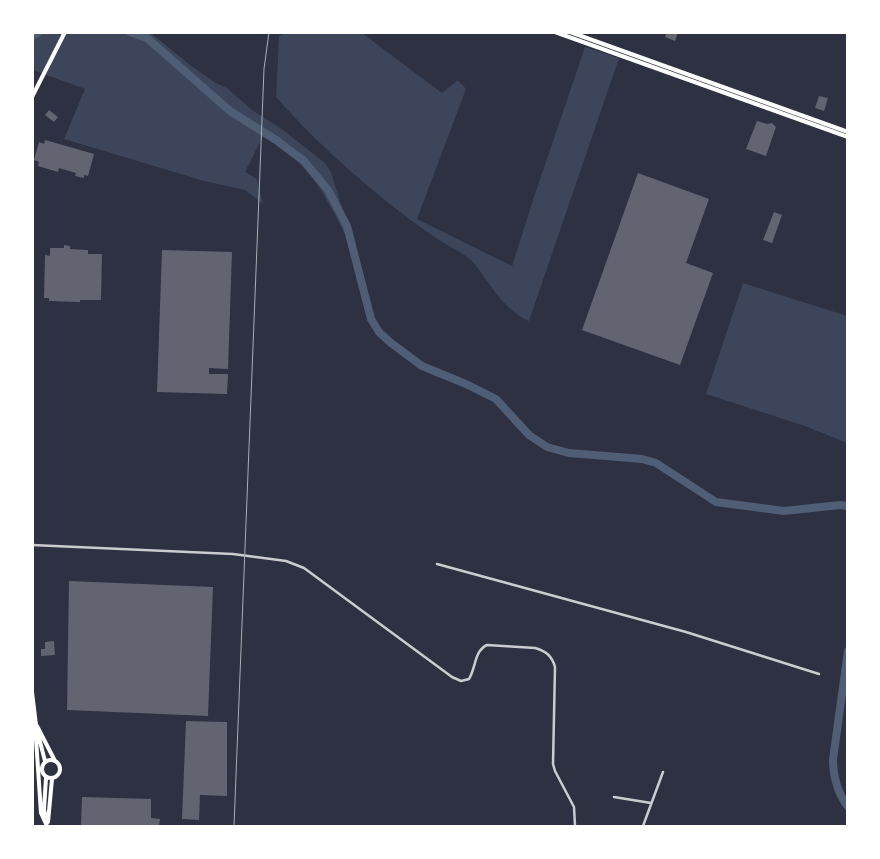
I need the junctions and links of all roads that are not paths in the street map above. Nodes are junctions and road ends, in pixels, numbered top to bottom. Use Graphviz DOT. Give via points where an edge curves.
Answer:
graph roads {
  1 [pos="65,32"];
  2 [pos="555,32"];
  3 [pos="570,32"];
  4 [pos="32,97"];
  5 [pos="848,132"];
  6 [pos="848,137"];
  7 [pos="32,545"];
  8 [pos="437,564"];
  9 [pos="819,674"];
  10 [pos="32,692"];
  11 [pos="36,724"];
  12 [pos="55,760"];
  13 [pos="45,761"];
  14 [pos="663,772"];
  15 [pos="46,778"];
  16 [pos="52,779"];
  17 [pos="614,797"];
  18 [pos="652,802"];
  19 [pos="47,826"];
  20 [pos="575,826"];
  21 [pos="643,826"];
  1 -- 4 [label="main road"];
  2 -- 6 [label="main road"];
  3 -- 5 [label="main road"];
  7 -- 20 [label="street" via="233,554 286,560 304,568 461,681 469,679 480,649 487,644 542,650 552,658 555,667 553,764 572,801"];
  8 -- 9 [label="street" via="686,632"];
  10 -- 11 [label="main road"];
  11 -- 12 [label="main road"];
  11 -- 13 [label="main road"];
  11 -- 19 [label="main road" via="41,813"];
  12 -- 13 [label="main road"];
  12 -- 16 [label="main road" via="60,770"];
  13 -- 15 [label="main road" via="41,770"];
  14 -- 18 [label="street"];
  15 -- 16 [label="main road"];
  15 -- 19 [label="main road" via="44,809"];
  16 -- 19 [label="main road"];
  17 -- 18 [label="street"];
  18 -- 21 [label="street"];
}
